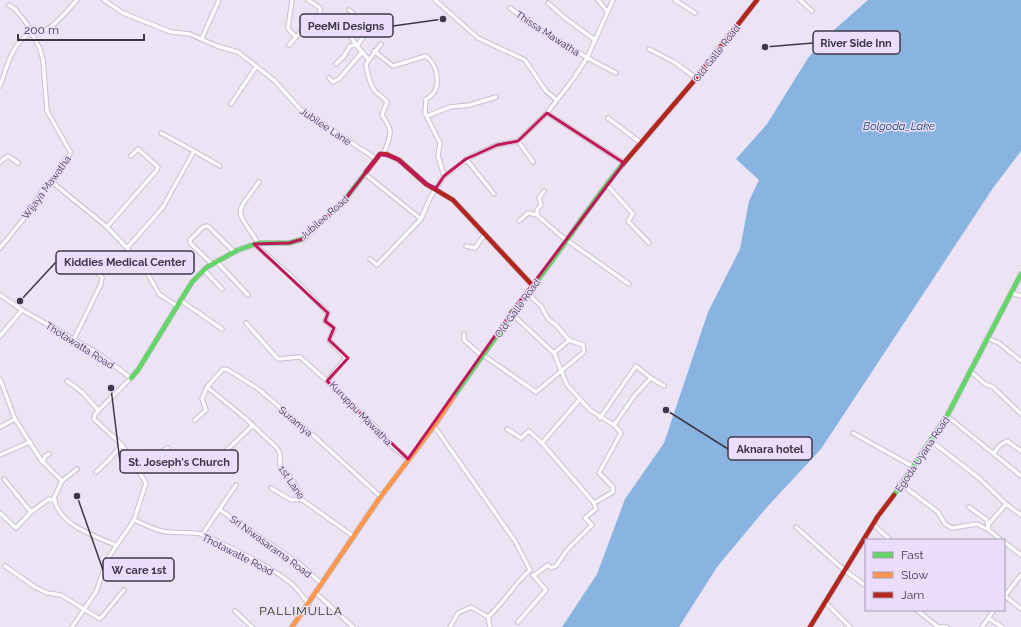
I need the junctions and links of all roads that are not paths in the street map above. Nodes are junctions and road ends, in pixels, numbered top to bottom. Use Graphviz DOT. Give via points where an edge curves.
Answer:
graph roads {
  1 [pos="76,0"];
  2 [pos="104,0"];
  3 [pos="218,0"];
  4 [pos="292,0"];
  5 [pos="308,0"];
  6 [pos="435,0"];
  7 [pos="598,0"];
  8 [pos="613,0"];
  9 [pos="675,0"];
  10 [pos="757,0"];
  11 [pos="800,0"];
  12 [pos="548,3"];
  13 [pos="9,5"];
  14 [pos="510,8"];
  15 [pos="349,10"];
  16 [pos="812,10"];
  17 [pos="607,11"];
  18 [pos="695,13"];
  19 [pos="320,14"];
  20 [pos="308,24"];
  21 [pos="370,26"];
  22 [pos="31,33"];
  23 [pos="296,37"];
  24 [pos="202,38"];
  25 [pos="595,40"];
  26 [pos="381,44"];
  27 [pos="289,45"];
  28 [pos="356,46"];
  29 [pos="649,49"];
  30 [pos="374,51"];
  31 [pos="362,52"];
  32 [pos="586,58"];
  33 [pos="368,59"];
  34 [pos="336,64"];
  35 [pos="256,67"];
  36 [pos="616,73"];
  37 [pos="329,78"];
  38 [pos="696,78"];
  39 [pos="0,86"];
  40 [pos="496,97"];
  41 [pos="557,100"];
  42 [pos="231,104"];
  43 [pos="547,113"];
  44 [pos="427,116"];
  45 [pos="608,118"];
  46 [pos="161,133"];
  47 [pos="518,141"];
  48 [pos="641,143"];
  49 [pos="194,151"];
  50 [pos="384,153"];
  51 [pos="131,156"];
  52 [pos="375,158"];
  53 [pos="466,159"];
  54 [pos="0,162"];
  55 [pos="533,162"];
  56 [pos="18,163"];
  57 [pos="624,163"];
  58 [pos="220,166"];
  59 [pos="365,174"];
  60 [pos="444,176"];
  61 [pos="52,182"];
  62 [pos="259,182"];
  63 [pos="607,185"];
  64 [pos="436,188"];
  65 [pos="544,191"];
  66 [pos="494,194"];
  67 [pos="537,215"];
  68 [pos="421,219"];
  69 [pos="519,221"];
  70 [pos="107,227"];
  71 [pos="485,234"];
  72 [pos="566,239"];
  73 [pos="649,243"];
  74 [pos="256,244"];
  75 [pos="466,246"];
  76 [pos="0,248"];
  77 [pos="127,248"];
  78 [pos="234,252"];
  79 [pos="370,259"];
  80 [pos="86,263"];
  81 [pos="214,263"];
  82 [pos="204,270"];
  83 [pos="1021,274"];
  84 [pos="629,284"];
  85 [pos="533,286"];
  86 [pos="222,289"];
  87 [pos="1011,293"];
  88 [pos="528,294"];
  89 [pos="0,295"];
  90 [pos="248,295"];
  91 [pos="1021,296"];
  92 [pos="180,300"];
  93 [pos="177,306"];
  94 [pos="22,310"];
  95 [pos="511,313"];
  96 [pos="246,323"];
  97 [pos="222,329"];
  98 [pos="464,334"];
  99 [pos="0,336"];
  100 [pos="987,338"];
  101 [pos="74,339"];
  102 [pos="569,340"];
  103 [pos="554,352"];
  104 [pos="483,355"];
  105 [pos="1021,361"];
  106 [pos="560,371"];
  107 [pos="970,371"];
  108 [pos="131,378"];
  109 [pos="651,378"];
  110 [pos="0,379"];
  111 [pos="66,381"];
  112 [pos="327,381"];
  113 [pos="664,386"];
  114 [pos="208,387"];
  115 [pos="580,399"];
  116 [pos="98,410"];
  117 [pos="1021,414"];
  118 [pos="947,416"];
  119 [pos="600,418"];
  120 [pos="15,419"];
  121 [pos="195,420"];
  122 [pos="253,425"];
  123 [pos="614,425"];
  124 [pos="434,426"];
  125 [pos="0,427"];
  126 [pos="507,429"];
  127 [pos="854,433"];
  128 [pos="930,441"];
  129 [pos="30,442"];
  130 [pos="542,443"];
  131 [pos="122,444"];
  132 [pos="168,448"];
  133 [pos="226,451"];
  134 [pos="1021,451"];
  135 [pos="994,453"];
  136 [pos="49,454"];
  137 [pos="0,456"];
  138 [pos="408,459"];
  139 [pos="43,462"];
  140 [pos="134,465"];
  141 [pos="914,467"];
  142 [pos="77,469"];
  143 [pos="96,472"];
  144 [pos="1021,476"];
  145 [pos="4,479"];
  146 [pos="62,481"];
  147 [pos="236,484"];
  148 [pos="902,485"];
  149 [pos="271,488"];
  150 [pos="381,497"];
  151 [pos="301,499"];
  152 [pos="55,501"];
  153 [pos="594,503"];
  154 [pos="1006,504"];
  155 [pos="969,507"];
  156 [pos="220,510"];
  157 [pos="31,512"];
  158 [pos="0,513"];
  159 [pos="1021,515"];
  160 [pos="134,520"];
  161 [pos="873,524"];
  162 [pos="988,524"];
  163 [pos="796,527"];
  164 [pos="989,530"];
  165 [pos="203,535"];
  166 [pos="353,536"];
  167 [pos="889,539"];
  168 [pos="1000,539"];
  169 [pos="1005,543"];
  170 [pos="115,545"];
  171 [pos="1021,555"];
  172 [pos="5,566"];
  173 [pos="530,570"];
  174 [pos="844,570"];
  175 [pos="1021,575"];
  176 [pos="533,576"];
  177 [pos="321,583"];
  178 [pos="865,585"];
  179 [pos="124,590"];
  180 [pos="315,592"];
  181 [pos="1005,596"];
  182 [pos="825,602"];
  183 [pos="309,604"];
  184 [pos="85,609"];
  185 [pos="1021,609"];
  186 [pos="235,611"];
  187 [pos="918,611"];
  188 [pos="993,611"];
  189 [pos="488,617"];
  190 [pos="988,618"];
  191 [pos="518,622"];
  192 [pos="72,627"];
  193 [pos="252,627"];
  194 [pos="292,627"];
  195 [pos="353,627"];
  196 [pos="450,627"];
  197 [pos="490,627"];
  198 [pos="810,627"];
  199 [pos="850,627"];
  200 [pos="947,627"];
  201 [pos="982,627"];
  202 [pos="1002,627"];
  1 -- 22 [label="street" via="66,13 46,30"];
  2 -- 24 [label="street, Jubilee Lane" via="123,13 171,32"];
  3 -- 24 [label="street"];
  4 -- 23 [label="street" via="288,28"];
  5 -- 19 [label="street" via="320,8"];
  6 -- 41 [label="street" via="478,38 525,60 546,91"];
  7 -- 17 [label="street"];
  8 -- 17 [label="street"];
  9 -- 18 [label="street"];
  10 -- 38 [label="main road, Old Galle Road"];
  11 -- 16 [label="street"];
  12 -- 25 [label="street"];
  13 -- 22 [label="street" via="27,24"];
  14 -- 32 [label="street, Thissa Mawatha" via="532,25"];
  15 -- 28 [label="street" via="355,18 344,27"];
  17 -- 25 [label="street"];
  20 -- 23 [label="street"];
  21 -- 28 [label="street"];
  22 -- 39 [label="street" via="11,54"];
  22 -- 61 [label="street, Wijaya Mawatha" via="43,60 46,110 71,153 62,163"];
  23 -- 27 [label="street"];
  24 -- 35 [label="street, Jubilee Lane" via="217,46 238,52"];
  25 -- 32 [label="street"];
  26 -- 30 [label="street"];
  28 -- 31 [label="street"];
  28 -- 34 [label="street" via="350,46"];
  29 -- 38 [label="street"];
  30 -- 33 [label="street"];
  30 -- 44 [label="street" via="393,66 426,56 428,58 435,69 438,86 424,104"];
  31 -- 33 [label="street"];
  31 -- 37 [label="street" via="339,79 333,82"];
  32 -- 36 [label="street, Thissa Mawatha"];
  32 -- 41 [label="street"];
  33 -- 50 [label="street" via="367,69 371,81 376,92 387,102 382,116 390,125 390,132"];
  35 -- 42 [label="street"];
  35 -- 52 [label="street, Jubilee Lane" via="275,81 300,110"];
  38 -- 48 [label="main road, Old Galle Road"];
  40 -- 44 [label="street" via="470,105 450,107"];
  41 -- 43 [label="street"];
  43 -- 47 [label="street"];
  43 -- 57 [label="street"];
  44 -- 60 [label="street" via="440,143 438,156"];
  45 -- 48 [label="street"];
  46 -- 49 [label="street"];
  47 -- 53 [label="street" via="497,145"];
  47 -- 55 [label="street"];
  48 -- 57 [label="main road, Old Galle Road"];
  49 -- 58 [label="street"];
  49 -- 77 [label="street" via="163,207"];
  50 -- 52 [label="main road, Jubilee Road"];
  50 -- 64 [label="main road" via="396,158 428,185"];
  51 -- 70 [label="street" via="138,149 158,167 157,170"];
  52 -- 59 [label="main road, Jubilee Road"];
  53 -- 60 [label="street"];
  53 -- 66 [label="street"];
  54 -- 56 [label="street" via="8,156"];
  57 -- 63 [label="main road, Old Galle Road"];
  59 -- 68 [label="street"];
  59 -- 74 [label="main road, Jubilee Road" via="343,202 303,239 289,243"];
  60 -- 64 [label="street"];
  61 -- 70 [label="street"];
  61 -- 76 [label="street, Wijaya Mawatha" via="45,186 26,216"];
  62 -- 74 [label="street" via="239,210"];
  63 -- 72 [label="main road, Old Galle Road"];
  63 -- 73 [label="street" via="633,214 628,221"];
  64 -- 68 [label="street"];
  64 -- 71 [label="main road" via="453,200"];
  65 -- 67 [label="street" via="539,198 542,205 537,210"];
  67 -- 69 [label="street" via="528,213"];
  67 -- 72 [label="street"];
  68 -- 79 [label="street" via="377,265"];
  70 -- 77 [label="street"];
  71 -- 75 [label="street" via="475,248"];
  71 -- 85 [label="main road"];
  72 -- 84 [label="street"];
  72 -- 85 [label="main road, Old Galle Road"];
  74 -- 78 [label="main road, Jubilee Road"];
  74 -- 112 [label="street, Kuruppu Mawatha" via="328,314 325,320 334,328 329,340 346,358"];
  77 -- 93 [label="street" via="149,276 159,294"];
  78 -- 81 [label="main road, Jubilee Road"];
  78 -- 81 [label="street" via="208,226 203,227 190,240 190,244"];
  80 -- 101 [label="street" via="102,277 101,284"];
  81 -- 82 [label="main road, Jubilee Road"];
  81 -- 90 [label="street"];
  82 -- 86 [label="street"];
  82 -- 92 [label="main road, Jubilee Road"];
  83 -- 87 [label="main road, Egoda Uyana Road"];
  85 -- 88 [label="main road, Old Galle Road"];
  87 -- 91 [label="street"];
  87 -- 100 [label="main road, Egoda Uyana Road"];
  88 -- 95 [label="main road, Old Galle Road"];
  88 -- 102 [label="street"];
  89 -- 94 [label="street, Thotawatta Road"];
  92 -- 93 [label="main road, Jubilee Road"];
  92 -- 97 [label="street"];
  93 -- 108 [label="main road, Jubilee Road"];
  94 -- 99 [label="street"];
  94 -- 101 [label="street, Thotawatta Road"];
  95 -- 103 [label="street"];
  95 -- 104 [label="main road, Old Galle Road"];
  96 -- 112 [label="street" via="278,359 300,358"];
  98 -- 104 [label="street" via="464,340 468,345"];
  100 -- 105 [label="street" via="999,343"];
  100 -- 107 [label="main road, Egoda Uyana Road"];
  101 -- 108 [label="street, Thotawatta Road"];
  102 -- 103 [label="street"];
  102 -- 106 [label="street" via="583,345 584,352"];
  103 -- 106 [label="street"];
  104 -- 106 [label="street" via="536,392"];
  104 -- 124 [label="main road, Old Galle Road"];
  106 -- 115 [label="street" via="567,385"];
  107 -- 117 [label="street" via="985,384 994,387"];
  107 -- 118 [label="main road, Egoda Uyana Road"];
  108 -- 116 [label="street"];
  109 -- 113 [label="street"];
  109 -- 119 [label="street" via="636,366"];
  109 -- 123 [label="street"];
  110 -- 120 [label="street" via="3,396"];
  111 -- 116 [label="street" via="82,392"];
  112 -- 138 [label="street, Kuruppu Mawatha"];
  114 -- 121 [label="street" via="202,399 206,412"];
  114 -- 122 [label="street, 1st Lane"];
  114 -- 150 [label="street, Suramya" via="225,369 257,388"];
  115 -- 119 [label="street"];
  115 -- 130 [label="street"];
  116 -- 131 [label="street" via="94,419"];
  118 -- 128 [label="main road, Egoda Uyana Road"];
  118 -- 135 [label="street"];
  119 -- 123 [label="street"];
  120 -- 125 [label="street"];
  120 -- 129 [label="street"];
  122 -- 133 [label="street"];
  122 -- 151 [label="street, 1st Lane" via="277,448 280,465 294,482"];
  123 -- 153 [label="street" via="621,432 599,473 613,487 613,492"];
  124 -- 138 [label="main road, Old Galle Road"];
  124 -- 173 [label="street" via="515,540"];
  126 -- 130 [label="street" via="521,438 529,431"];
  127 -- 141 [label="street"];
  128 -- 141 [label="main road, Egoda Uyana Road"];
  128 -- 154 [label="street" via="979,478"];
  129 -- 137 [label="street"];
  129 -- 139 [label="street"];
  130 -- 153 [label="street"];
  131 -- 140 [label="street"];
  131 -- 143 [label="street"];
  132 -- 140 [label="street" via="160,453 149,452"];
  134 -- 135 [label="street" via="1007,441"];
  135 -- 144 [label="street"];
  136 -- 139 [label="street"];
  138 -- 150 [label="main road, Old Galle Road"];
  139 -- 146 [label="street"];
  140 -- 160 [label="street" via="146,483"];
  141 -- 148 [label="main road, Egoda Uyana Road"];
  142 -- 146 [label="street"];
  145 -- 157 [label="street"];
  146 -- 152 [label="street"];
  147 -- 156 [label="street"];
  148 -- 161 [label="main road, Egoda Uyana Road"];
  148 -- 164 [label="street" via="938,512 945,524 952,528 982,524"];
  149 -- 151 [label="street" via="292,500"];
  150 -- 166 [label="main road, Old Galle Road"];
  151 -- 166 [label="street, 1st Lane"];
  152 -- 157 [label="street" via="46,500"];
  152 -- 170 [label="street" via="68,521"];
  153 -- 176 [label="street" via="596,509 585,518 592,525 567,550 556,566 552,568 548,565"];
  154 -- 159 [label="street"];
  154 -- 162 [label="street"];
  155 -- 162 [label="street" via="987,520"];
  156 -- 165 [label="street"];
  156 -- 177 [label="street, Sri Niwasarama Road" via="300,564"];
  157 -- 158 [label="street" via="16,528"];
  160 -- 165 [label="street, Thotawatte Road" via="166,532 180,534 189,531"];
  160 -- 170 [label="street"];
  161 -- 167 [label="street"];
  161 -- 174 [label="main road, Egoda Uyana Road"];
  162 -- 164 [label="street"];
  163 -- 174 [label="street"];
  164 -- 168 [label="street"];
  165 -- 183 [label="street, Thotawatte Road" via="280,575 295,587"];
  166 -- 177 [label="main road, Old Galle Road"];
  169 -- 171 [label="street"];
  170 -- 184 [label="street" via="96,592"];
  172 -- 184 [label="street" via="36,588 62,595"];
  173 -- 176 [label="street"];
  173 -- 189 [label="street"];
  174 -- 178 [label="street"];
  174 -- 182 [label="main road, Egoda Uyana Road"];
  175 -- 181 [label="street"];
  176 -- 191 [label="street" via="546,590"];
  177 -- 180 [label="main road, Old Galle Road"];
  179 -- 184 [label="street" via="100,619"];
  180 -- 183 [label="main road, Old Galle Road"];
  180 -- 195 [label="street"];
  181 -- 185 [label="street"];
  182 -- 198 [label="main road, Egoda Uyana Road"];
  182 -- 199 [label="street"];
  183 -- 194 [label="main road, Old Galle Road"];
  184 -- 192 [label="street"];
  186 -- 193 [label="street"];
  187 -- 200 [label="street" via="938,627"];
  188 -- 190 [label="street"];
  189 -- 196 [label="street" via="471,607 458,613"];
  189 -- 197 [label="street"];
  190 -- 201 [label="street"];
  190 -- 202 [label="street"];
}
